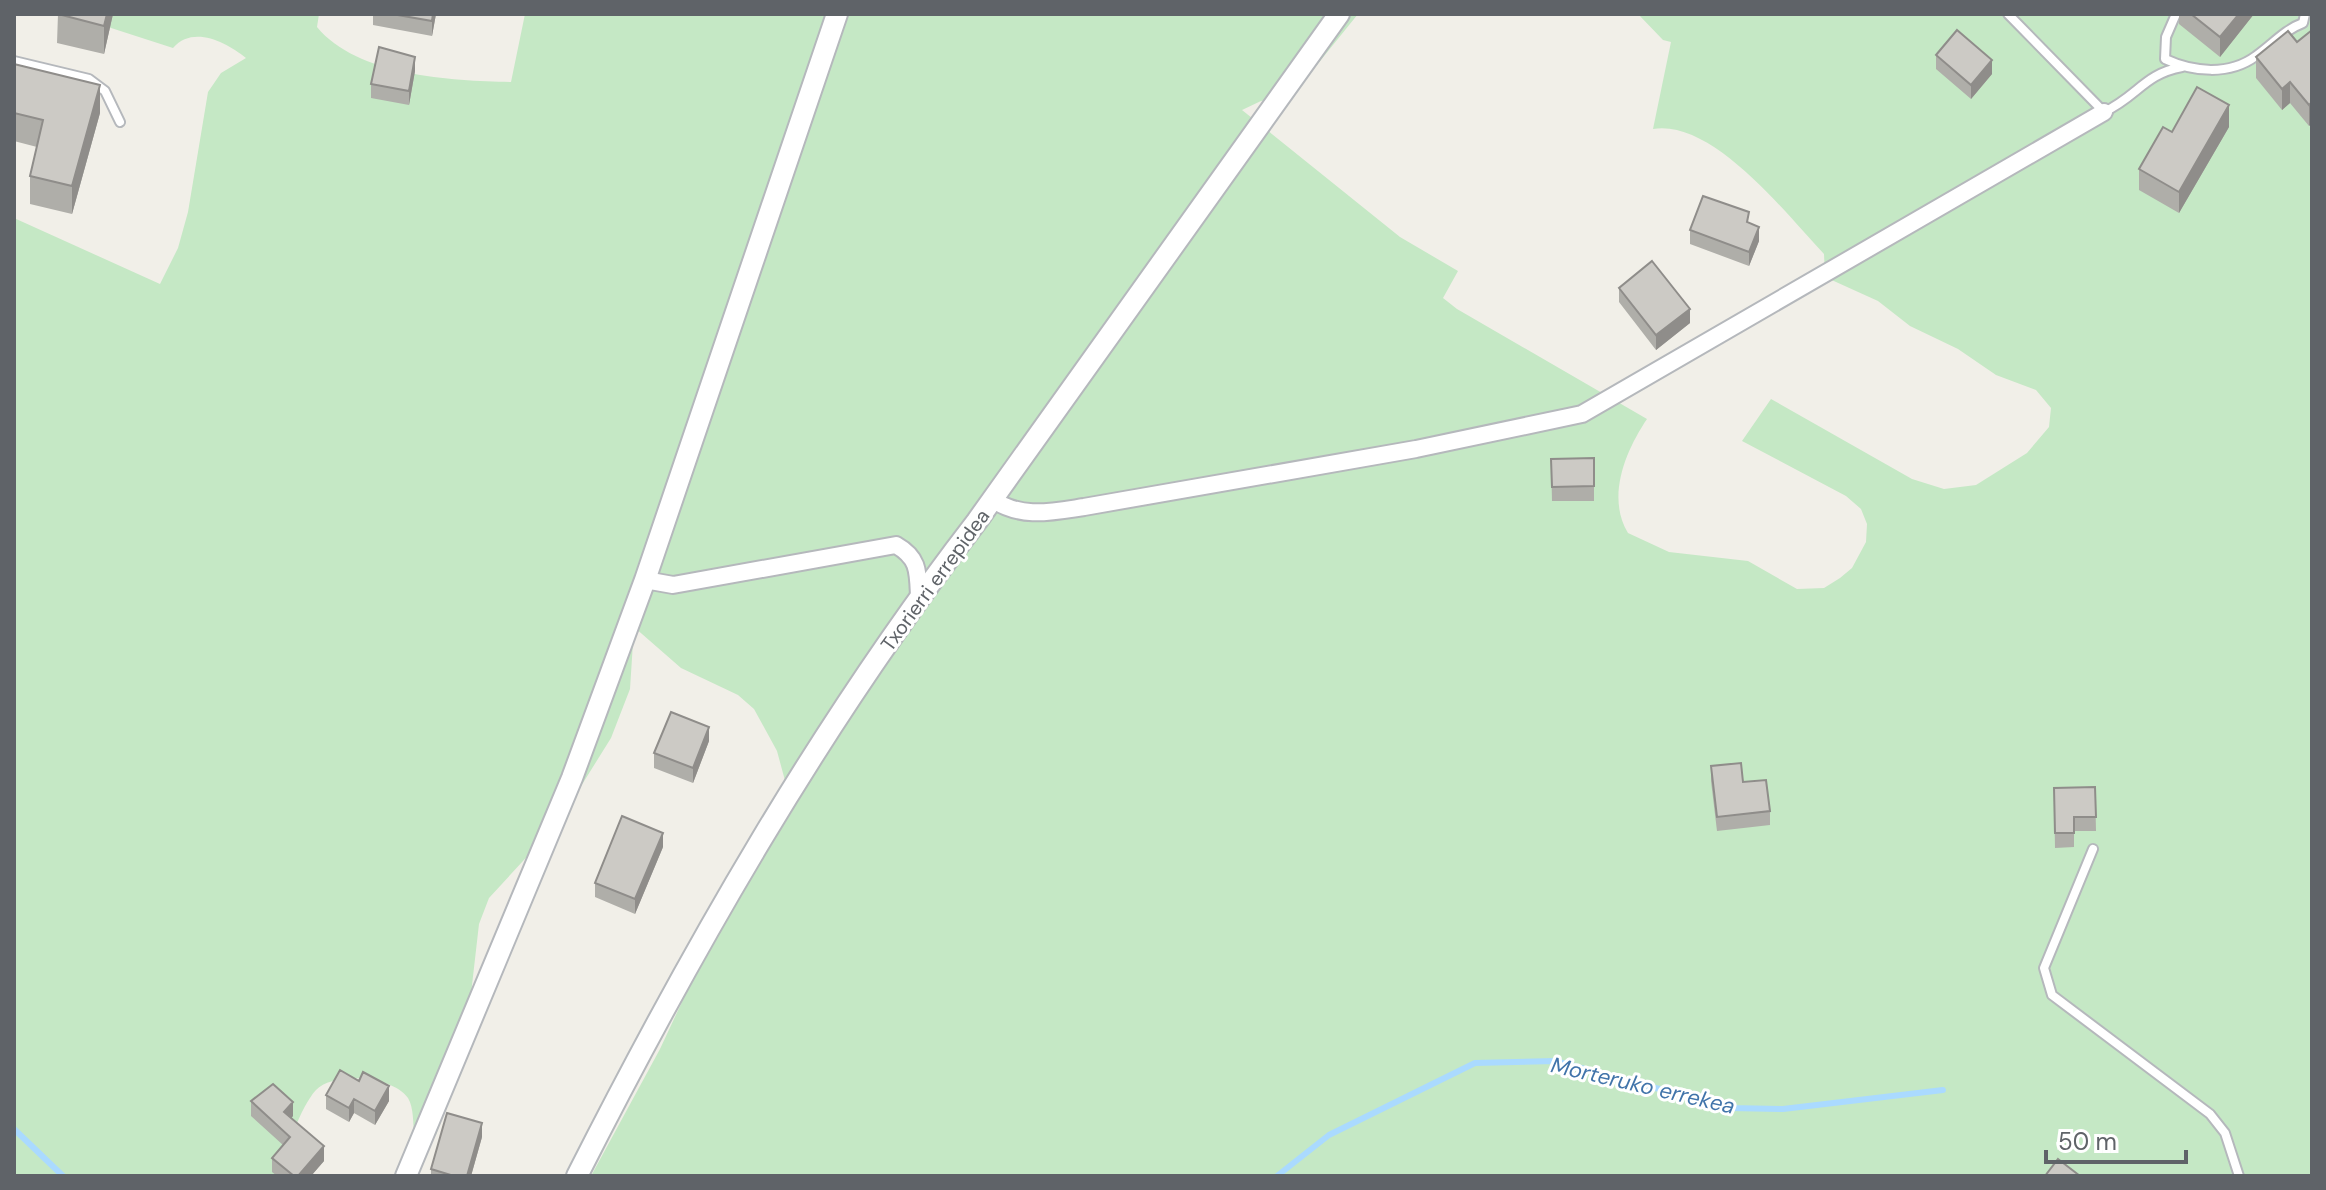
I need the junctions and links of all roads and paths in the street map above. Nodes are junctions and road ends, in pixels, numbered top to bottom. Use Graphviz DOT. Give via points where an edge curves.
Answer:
graph roads {
  1 [pos="837,14"];
  2 [pos="1339,14"];
  3 [pos="2008,14"];
  4 [pos="2176,14"];
  5 [pos="2305,14"];
  6 [pos="14,61"];
  7 [pos="2182,67"];
  8 [pos="2104,112"];
  9 [pos="120,122"];
  10 [pos="992,499"];
  11 [pos="645,580"];
  12 [pos="919,597"];
  13 [pos="2093,849"];
  14 [pos="406,1176"];
  15 [pos="577,1176"];
  16 [pos="2239,1176"];
  1 -- 11 [label="street"];
  2 -- 10 [label="street, Txorierri errepidea"];
  3 -- 8 [label="lane"];
  4 -- 7 [label="lane" via="2166,37 2165,59"];
  5 -- 7 [label="lane" via="2303,23 2242,65"];
  6 -- 9 [label="lane" via="89,79 105,91"];
  7 -- 8 [label="lane" via="2158,71 2125,102"];
  8 -- 10 [label="street" via="1582,414 1416,449 1036,514 1007,509"];
  10 -- 12 [label="street, Txorierri errepidea"];
  11 -- 12 [label="street" via="673,585 896,545 911,553 918,566"];
  11 -- 14 [label="street" via="572,778"];
  12 -- 15 [label="street, Txorierri errepidea" via="736,885 667,1002"];
  13 -- 16 [label="lane" via="2044,968 2045,981 2052,995 2210,1114 2225,1133"];
}
